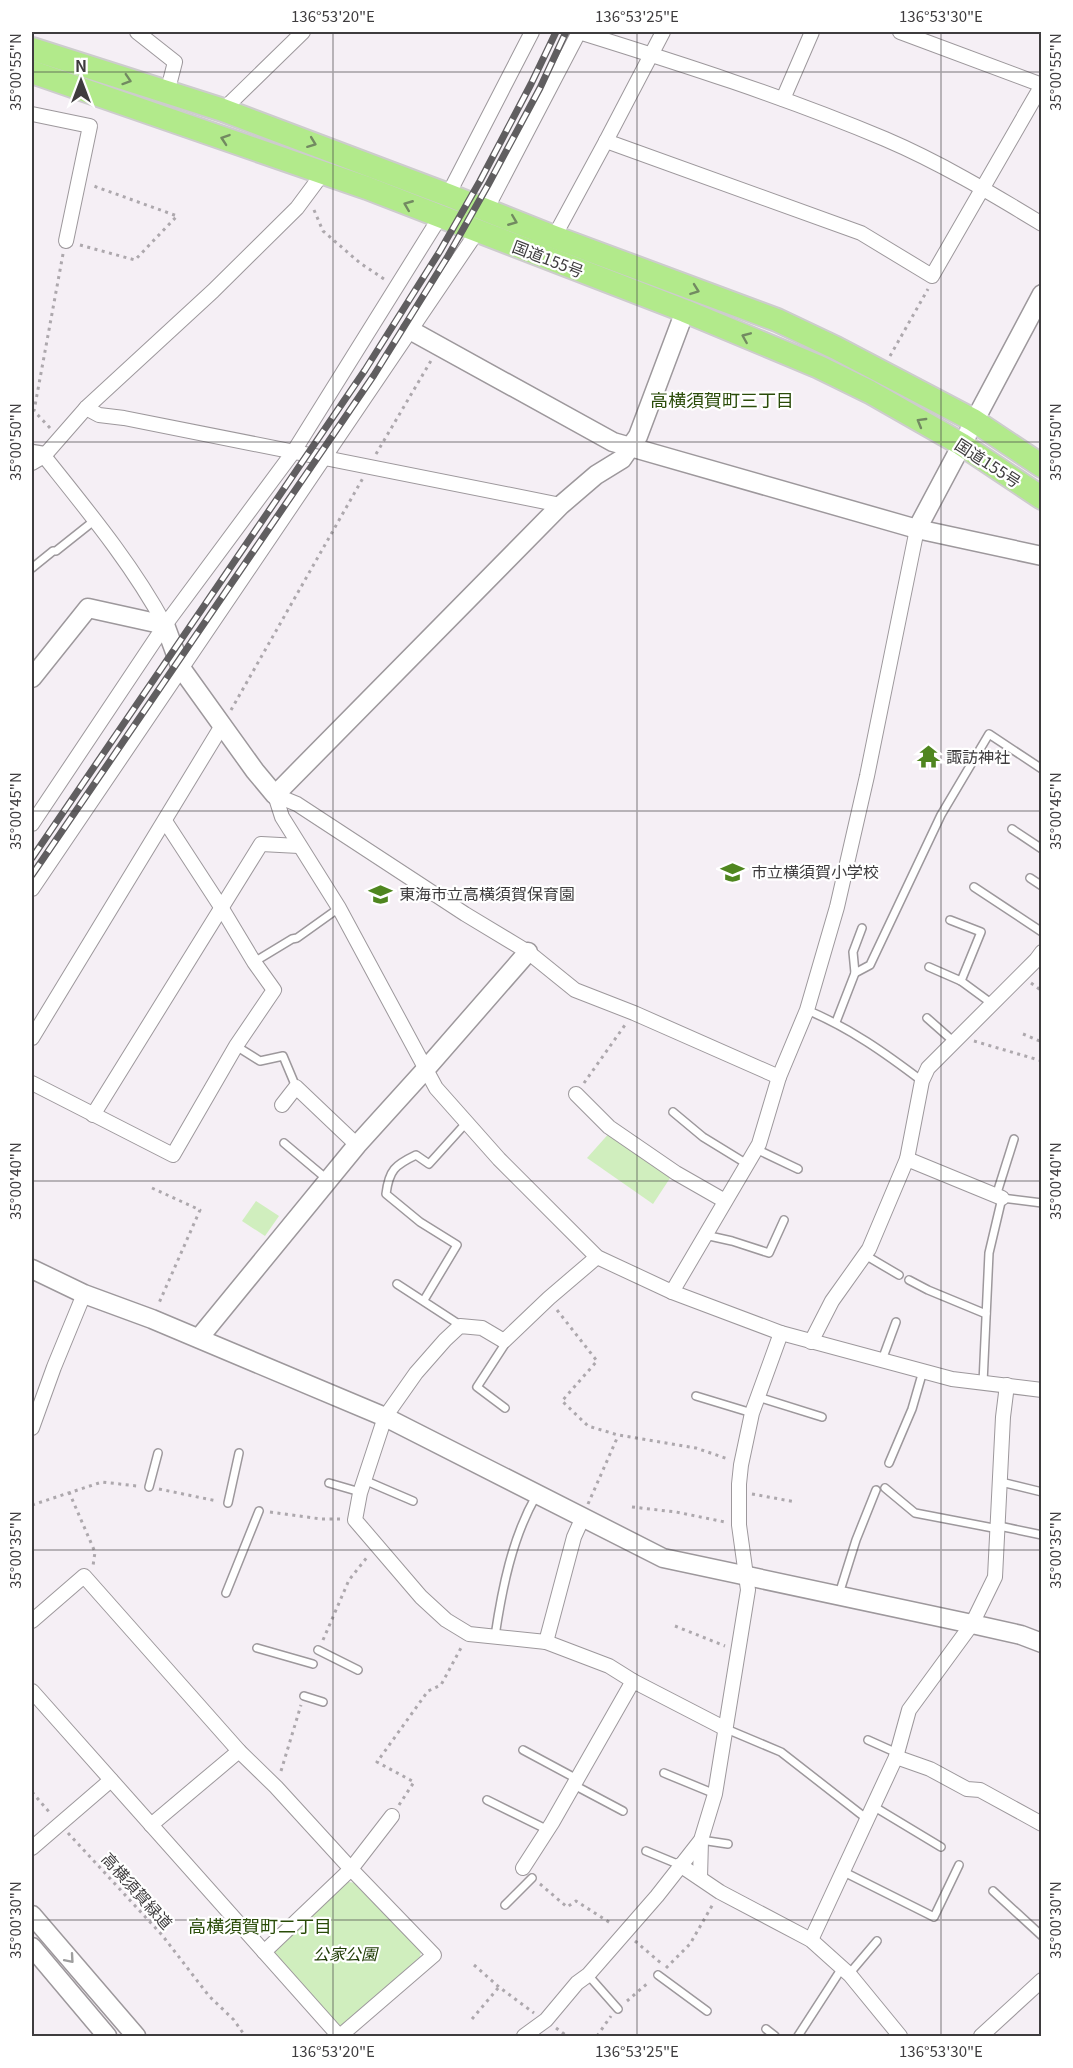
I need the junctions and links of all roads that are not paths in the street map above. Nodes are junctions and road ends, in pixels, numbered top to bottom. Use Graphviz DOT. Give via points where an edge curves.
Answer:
graph roads {
  1 [pos="136,32"];
  2 [pos="303,32"];
  3 [pos="531,32"];
  4 [pos="579,32"];
  5 [pos="663,32"];
  6 [pos="812,32"];
  7 [pos="900,32"];
  8 [pos="32,49"];
  9 [pos="652,55"];
  10 [pos="32,72"];
  11 [pos="1041,85"];
  12 [pos="167,93"];
  13 [pos="783,99"];
  14 [pos="223,110"];
  15 [pos="32,114"];
  16 [pos="606,141"];
  17 [pos="323,173"];
  18 [pos="983,188"];
  19 [pos="448,195"];
  20 [pos="486,210"];
  21 [pos="440,217"];
  22 [pos="1041,224"];
  23 [pos="477,232"];
  24 [pos="554,237"];
  25 [pos="66,241"];
  26 [pos="1041,294"];
  27 [pos="685,311"];
  28 [pos="410,330"];
  29 [pos="86,408"];
  30 [pos="973,420"];
  31 [pos="961,444"];
  32 [pos="630,447"];
  33 [pos="294,451"];
  34 [pos="326,457"];
  35 [pos="36,458"];
  36 [pos="1041,466"];
  37 [pos="1041,498"];
  38 [pos="561,505"];
  39 [pos="95,520"];
  40 [pos="916,529"];
  41 [pos="1041,556"];
  42 [pos="32,568"];
  43 [pos="165,625"];
  44 [pos="181,668"];
  45 [pos="32,678"];
  46 [pos="223,724"];
  47 [pos="1041,769"];
  48 [pos="275,795"];
  49 [pos="165,821"];
  50 [pos="32,824"];
  51 [pos="1012,829"];
  52 [pos="299,846"];
  53 [pos="1041,849"];
  54 [pos="1030,878"];
  55 [pos="1041,886"];
  56 [pos="974,887"];
  57 [pos="32,889"];
  58 [pos="221,907"];
  59 [pos="339,908"];
  60 [pos="950,920"];
  61 [pos="862,928"];
  62 [pos="1041,932"];
  63 [pos="528,952"];
  64 [pos="1041,952"];
  65 [pos="254,962"];
  66 [pos="929,967"];
  67 [pos="855,973"];
  68 [pos="961,981"];
  69 [pos="991,1003"];
  70 [pos="807,1010"];
  71 [pos="927,1018"];
  72 [pos="836,1022"];
  73 [pos="32,1038"];
  74 [pos="956,1039"];
  75 [pos="236,1046"];
  76 [pos="425,1070"];
  77 [pos="779,1077"];
  78 [pos="922,1081"];
  79 [pos="32,1083"];
  80 [pos="296,1087"];
  81 [pos="576,1094"];
  82 [pos="282,1105"];
  83 [pos="673,1112"];
  84 [pos="93,1115"];
  85 [pos="467,1122"];
  86 [pos="1014,1139"];
  87 [pos="284,1143"];
  88 [pos="357,1145"];
  89 [pos="756,1149"];
  90 [pos="907,1159"];
  91 [pos="747,1164"];
  92 [pos="798,1169"];
  93 [pos="328,1180"];
  94 [pos="999,1197"];
  95 [pos="725,1201"];
  96 [pos="1041,1203"];
  97 [pos="784,1220"];
  98 [pos="705,1235"];
  99 [pos="864,1255"];
  100 [pos="597,1257"];
  101 [pos="32,1269"];
  102 [pos="899,1275"];
  103 [pos="909,1280"];
  104 [pos="397,1284"];
  105 [pos="672,1292"];
  106 [pos="84,1294"];
  107 [pos="424,1300"];
  108 [pos="986,1314"];
  109 [pos="896,1322"];
  110 [pos="460,1326"];
  111 [pos="781,1333"];
  112 [pos="199,1338"];
  113 [pos="504,1341"];
  114 [pos="811,1342"];
  115 [pos="882,1360"];
  116 [pos="923,1371"];
  117 [pos="983,1383"];
  118 [pos="1007,1385"];
  119 [pos="1041,1390"];
  120 [pos="696,1396"];
  121 [pos="758,1397"];
  122 [pos="505,1408"];
  123 [pos="752,1413"];
  124 [pos="385,1417"];
  125 [pos="822,1417"];
  126 [pos="32,1428"];
  127 [pos="158,1453"];
  128 [pos="239,1453"];
  129 [pos="889,1463"];
  130 [pos="1001,1482"];
  131 [pos="329,1483"];
  132 [pos="362,1486"];
  133 [pos="149,1487"];
  134 [pos="885,1488"];
  135 [pos="876,1490"];
  136 [pos="1041,1492"];
  137 [pos="537,1494"];
  138 [pos="413,1501"];
  139 [pos="228,1503"];
  140 [pos="259,1511"];
  141 [pos="583,1517"];
  142 [pos="999,1526"];
  143 [pos="1041,1535"];
  144 [pos="745,1576"];
  145 [pos="226,1593"];
  146 [pos="839,1596"];
  147 [pos="32,1621"];
  148 [pos="972,1624"];
  149 [pos="495,1636"];
  150 [pos="546,1642"];
  151 [pos="1041,1643"];
  152 [pos="257,1648"];
  153 [pos="318,1650"];
  154 [pos="313,1664"];
  155 [pos="358,1670"];
  156 [pos="633,1681"];
  157 [pos="32,1691"];
  158 [pos="304,1696"];
  159 [pos="323,1702"];
  160 [pos="724,1728"];
  161 [pos="868,1740"];
  162 [pos="523,1750"];
  163 [pos="238,1751"];
  164 [pos="896,1755"];
  165 [pos="664,1773"];
  166 [pos="111,1780"];
  167 [pos="576,1782"];
  168 [pos="715,1794"];
  169 [pos="487,1800"];
  170 [pos="623,1811"];
  171 [pos="870,1812"];
  172 [pos="392,1816"];
  173 [pos="1041,1824"];
  174 [pos="151,1825"];
  175 [pos="548,1830"];
  176 [pos="701,1839"];
  177 [pos="728,1844"];
  178 [pos="941,1847"];
  179 [pos="32,1848"];
  180 [pos="646,1851"];
  181 [pos="680,1865"];
  182 [pos="959,1865"];
  183 [pos="351,1869"];
  184 [pos="842,1871"];
  185 [pos="528,1873"];
  186 [pos="700,1878"];
  187 [pos="993,1891"];
  188 [pos="505,1905"];
  189 [pos="32,1915"];
  190 [pos="1041,1936"];
  191 [pos="811,1940"];
  192 [pos="877,1941"];
  193 [pos="32,1947"];
  194 [pos="264,1952"];
  195 [pos="846,1971"];
  196 [pos="588,1975"];
  197 [pos="658,1975"];
  198 [pos="1041,1980"];
  199 [pos="618,2009"];
  200 [pos="707,2011"];
  201 [pos="766,2029"];
  202 [pos="107,2037"];
  203 [pos="136,2037"];
  204 [pos="340,2037"];
  205 [pos="524,2037"];
  206 [pos="775,2037"];
  207 [pos="798,2037"];
  208 [pos="900,2037"];
  209 [pos="981,2037"];
  1 -- 12 [label="street" via="175,62"];
  2 -- 14 [label="street"];
  3 -- 19 [label="street"];
  4 -- 9 [label="street"];
  4 -- 20 [label="street"];
  5 -- 9 [label="street"];
  6 -- 13 [label="street"];
  7 -- 11 [label="street"];
  8 -- 12 [label="highway, 国道155号, one-way"];
  9 -- 13 [label="street"];
  9 -- 16 [label="street"];
  17 -- 10 [label="highway, 国道155号, one-way"];
  11 -- 18 [label="street"];
  12 -- 14 [label="highway, 国道155号"];
  13 -- 18 [label="street" via="887,140"];
  14 -- 19 [label="highway, 国道155号, one-way"];
  15 -- 25 [label="street" via="90,126"];
  16 -- 18 [label="street" via="861,233 932,276"];
  16 -- 24 [label="street"];
  21 -- 17 [label="highway, 国道155号, one-way"];
  17 -- 29 [label="street" via="297,208"];
  18 -- 22 [label="street"];
  19 -- 20 [label="highway, 国道155号"];
  20 -- 24 [label="highway, 国道155号, one-way"];
  21 -- 23 [label="highway, 国道155号"];
  21 -- 33 [label="street"];
  23 -- 27 [label="highway, 国道155号"];
  23 -- 28 [label="street"];
  24 -- 30 [label="highway, 国道155号, one-way" via="777,320"];
  26 -- 30 [label="street"];
  31 -- 27 [label="highway, 国道155号, one-way" via="819,367"];
  27 -- 32 [label="street"];
  28 -- 32 [label="street" via="613,442"];
  28 -- 34 [label="street"];
  29 -- 33 [label="street" via="99,415"];
  29 -- 35 [label="street" via="60,439"];
  30 -- 31 [label="street"];
  30 -- 36 [label="highway, 国道155号"];
  31 -- 37 [label="highway, 国道155号"];
  31 -- 40 [label="street"];
  32 -- 38 [label="street" via="622,459"];
  32 -- 40 [label="street"];
  33 -- 34 [label="street"];
  33 -- 43 [label="street"];
  34 -- 38 [label="street"];
  34 -- 44 [label="street"];
  35 -- 39 [label="street"];
  38 -- 48 [label="street"];
  39 -- 42 [label="lane"];
  39 -- 43 [label="street" via="150,596"];
  40 -- 41 [label="street"];
  40 -- 70 [label="street" via="837,907"];
  43 -- 44 [label="street"];
  43 -- 45 [label="street" via="88,608"];
  43 -- 50 [label="street"];
  44 -- 46 [label="street"];
  44 -- 57 [label="street"];
  46 -- 48 [label="street"];
  46 -- 49 [label="street"];
  47 -- 67 [label="lane" via="988,734 941,815 870,965"];
  48 -- 52 [label="street" via="282,817"];
  48 -- 63 [label="street" via="297,804"];
  49 -- 58 [label="street"];
  49 -- 73 [label="street"];
  51 -- 53 [label="lane"];
  52 -- 58 [label="street" via="261,844"];
  52 -- 59 [label="street"];
  54 -- 55 [label="lane"];
  56 -- 62 [label="lane"];
  58 -- 65 [label="street"];
  58 -- 84 [label="street"];
  59 -- 65 [label="lane"];
  59 -- 76 [label="street"];
  60 -- 68 [label="lane" via="981,932"];
  61 -- 67 [label="lane" via="853,952"];
  63 -- 76 [label="street"];
  63 -- 77 [label="street" via="575,990"];
  64 -- 69 [label="street"];
  65 -- 75 [label="street" via="274,990"];
  66 -- 68 [label="lane"];
  67 -- 72 [label="lane"];
  68 -- 69 [label="lane"];
  69 -- 74 [label="street"];
  70 -- 72 [label="lane"];
  70 -- 77 [label="street"];
  71 -- 74 [label="lane"];
  72 -- 78 [label="lane"];
  74 -- 78 [label="street" via="928,1068"];
  75 -- 80 [label="lane" via="260,1061 283,1056"];
  75 -- 84 [label="street" via="173,1155"];
  76 -- 85 [label="street"];
  76 -- 88 [label="street"];
  77 -- 89 [label="street"];
  78 -- 90 [label="street"];
  79 -- 84 [label="street"];
  80 -- 82 [label="street"];
  80 -- 88 [label="street"];
  81 -- 95 [label="street" via="609,1127"];
  83 -- 91 [label="lane" via="702,1137"];
  85 -- 100 [label="street"];
  85 -- 107 [label="lane" via="429,1164 416,1155 403,1161 388,1178 386,1194 457,1245"];
  86 -- 94 [label="lane"];
  87 -- 93 [label="lane"];
  88 -- 93 [label="street"];
  89 -- 91 [label="street"];
  89 -- 92 [label="lane"];
  90 -- 94 [label="street"];
  90 -- 99 [label="street"];
  91 -- 95 [label="street"];
  93 -- 112 [label="street"];
  94 -- 96 [label="lane"];
  94 -- 108 [label="lane" via="989,1253"];
  95 -- 98 [label="street"];
  97 -- 98 [label="lane" via="770,1253"];
  98 -- 105 [label="street"];
  99 -- 102 [label="lane"];
  99 -- 114 [label="street" via="832,1301"];
  100 -- 105 [label="street"];
  100 -- 113 [label="street"];
  101 -- 106 [label="street"];
  103 -- 108 [label="lane"];
  104 -- 107 [label="lane"];
  105 -- 111 [label="street"];
  106 -- 112 [label="street"];
  106 -- 126 [label="street"];
  107 -- 110 [label="lane"];
  108 -- 117 [label="lane"];
  109 -- 115 [label="lane"];
  110 -- 113 [label="street" via="482,1328"];
  110 -- 124 [label="street" via="416,1373"];
  111 -- 114 [label="street"];
  111 -- 121 [label="street"];
  112 -- 124 [label="street"];
  113 -- 122 [label="lane" via="477,1387"];
  114 -- 115 [label="street"];
  115 -- 116 [label="street"];
  116 -- 117 [label="street"];
  116 -- 129 [label="lane"];
  117 -- 118 [label="street"];
  118 -- 119 [label="street"];
  118 -- 130 [label="street"];
  120 -- 123 [label="lane"];
  121 -- 123 [label="street"];
  121 -- 125 [label="lane"];
  123 -- 144 [label="street" via="738,1491"];
  124 -- 132 [label="street"];
  124 -- 137 [label="street"];
  127 -- 133 [label="lane"];
  128 -- 139 [label="lane"];
  130 -- 136 [label="lane"];
  130 -- 142 [label="street"];
  131 -- 132 [label="lane"];
  132 -- 138 [label="lane"];
  132 -- 149 [label="street" via="355,1520 421,1597 469,1634"];
  134 -- 142 [label="lane" via="915,1513"];
  135 -- 146 [label="lane"];
  137 -- 141 [label="street"];
  137 -- 149 [label="lane" via="511,1558"];
  140 -- 145 [label="lane"];
  141 -- 144 [label="street" via="663,1558"];
  141 -- 150 [label="street"];
  142 -- 143 [label="lane"];
  142 -- 148 [label="street" via="995,1577"];
  144 -- 146 [label="street"];
  144 -- 160 [label="street" via="748,1590"];
  146 -- 148 [label="street"];
  147 -- 163 [label="street" via="84,1576"];
  148 -- 151 [label="street"];
  148 -- 164 [label="street" via="909,1710"];
  149 -- 150 [label="street"];
  150 -- 156 [label="street" via="609,1666"];
  152 -- 154 [label="lane"];
  153 -- 155 [label="lane"];
  156 -- 160 [label="street"];
  156 -- 167 [label="street"];
  157 -- 166 [label="street"];
  158 -- 159 [label="lane"];
  160 -- 168 [label="street"];
  160 -- 171 [label="lane" via="781,1752"];
  161 -- 164 [label="lane"];
  162 -- 167 [label="lane"];
  163 -- 174 [label="street"];
  163 -- 183 [label="street"];
  164 -- 171 [label="street"];
  164 -- 173 [label="street" via="967,1789 980,1790"];
  165 -- 168 [label="lane"];
  166 -- 174 [label="street"];
  166 -- 179 [label="street"];
  167 -- 170 [label="lane"];
  167 -- 175 [label="street"];
  168 -- 176 [label="street"];
  169 -- 175 [label="lane"];
  171 -- 178 [label="lane"];
  171 -- 184 [label="street"];
  172 -- 183 [label="street"];
  174 -- 194 [label="street"];
  175 -- 185 [label="street"];
  176 -- 177 [label="lane"];
  176 -- 181 [label="street"];
  176 -- 186 [label="street"];
  180 -- 181 [label="lane"];
  181 -- 186 [label="street"];
  181 -- 196 [label="street"];
  182 -- 184 [label="lane" via="934,1917"];
  183 -- 194 [label="street"];
  183 -- 204 [label="street" via="434,1955"];
  184 -- 191 [label="street"];
  185 -- 188 [label="lane"];
  186 -- 191 [label="street"];
  187 -- 190 [label="lane"];
  189 -- 203 [label="street, one-way"];
  191 -- 195 [label="street"];
  192 -- 195 [label="lane"];
  193 -- 202 [label="street"];
  194 -- 204 [label="street"];
  195 -- 207 [label="lane"];
  195 -- 208 [label="street"];
  196 -- 199 [label="lane"];
  196 -- 205 [label="street" via="546,2020"];
  197 -- 200 [label="lane"];
  198 -- 209 [label="street"];
  201 -- 206 [label="lane"];
}
